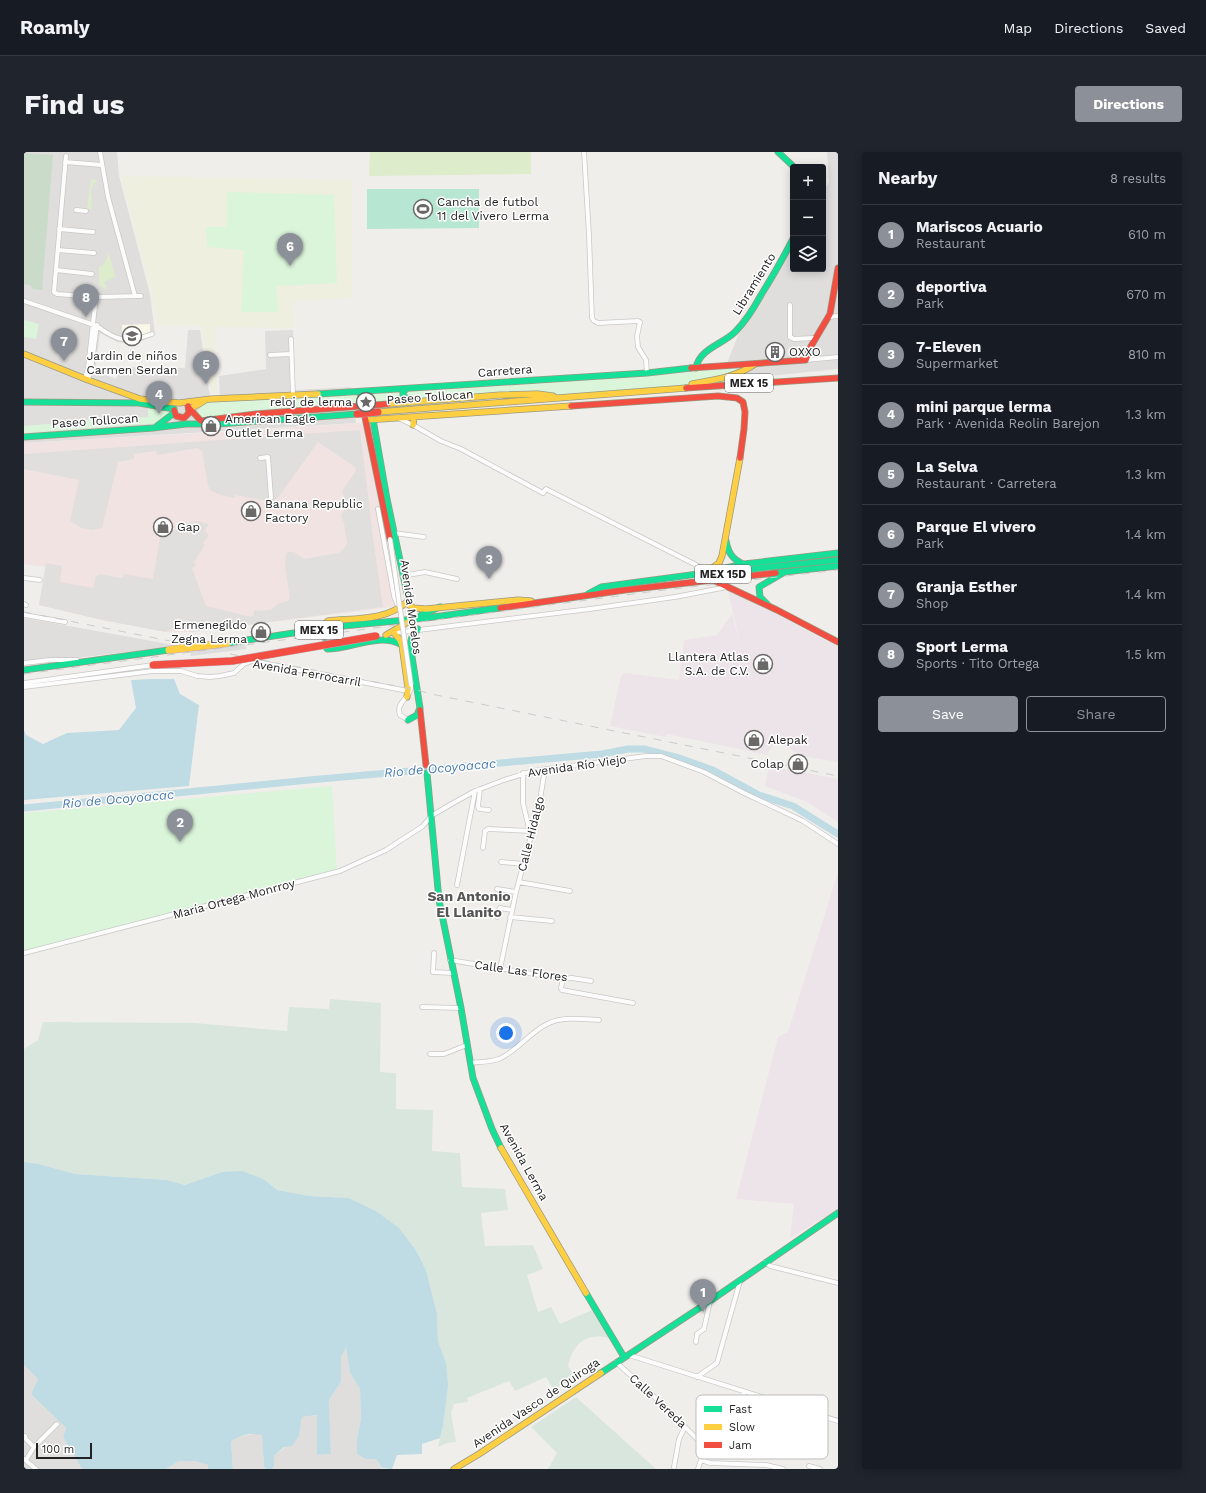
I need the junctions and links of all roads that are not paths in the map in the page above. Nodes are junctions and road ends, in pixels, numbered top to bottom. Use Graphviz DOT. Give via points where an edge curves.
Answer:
graph roads {
  1 [pos="100,152"];
  2 [pos="584,152"];
  3 [pos="778,152"];
  4 [pos="66,156"];
  5 [pos="65,162"];
  6 [pos="791,164"];
  7 [pos="102,165"];
  8 [pos="76,210"];
  9 [pos="86,211"];
  10 [pos="59,229"];
  11 [pos="93,232"];
  12 [pos="790,244"];
  13 [pos="58,250"];
  14 [pos="94,253"];
  15 [pos="838,268"];
  16 [pos="56,270"];
  17 [pos="92,274"];
  18 [pos="136,296"];
  19 [pos="141,296"];
  20 [pos="96,297"];
  21 [pos="24,301"];
  22 [pos="790,305"];
  23 [pos="838,316"];
  24 [pos="828,317"];
  25 [pos="95,325"];
  26 [pos="152,334"];
  27 [pos="814,338"];
  28 [pos="291,339"];
  29 [pos="24,354"];
  30 [pos="292,354"];
  31 [pos="270,355"];
  32 [pos="838,357"];
  33 [pos="806,360"];
  34 [pos="755,364"];
  35 [pos="696,368"];
  36 [pos="647,373"];
  37 [pos="838,378"];
  38 [pos="86,379"];
  39 [pos="406,389"];
  40 [pos="368,391"];
  41 [pos="661,391"];
  42 [pos="360,392"];
  43 [pos="293,395"];
  44 [pos="572,397"];
  45 [pos="206,400"];
  46 [pos="140,401"];
  47 [pos="411,401"];
  48 [pos="24,402"];
  49 [pos="363,406"];
  50 [pos="371,406"];
  51 [pos="178,407"];
  52 [pos="192,412"];
  53 [pos="414,417"];
  54 [pos="398,418"];
  55 [pos="184,420"];
  56 [pos="200,420"];
  57 [pos="366,420"];
  58 [pos="373,420"];
  59 [pos="413,425"];
  60 [pos="153,428"];
  61 [pos="371,428"];
  62 [pos="24,437"];
  63 [pos="260,458"];
  64 [pos="271,498"];
  65 [pos="378,508"];
  66 [pos="726,535"];
  67 [pos="391,536"];
  68 [pos="424,537"];
  69 [pos="838,553"];
  70 [pos="838,560"];
  71 [pos="744,564"];
  72 [pos="838,566"];
  73 [pos="708,571"];
  74 [pos="784,572"];
  75 [pos="402,576"];
  76 [pos="24,578"];
  77 [pos="457,579"];
  78 [pos="40,580"];
  79 [pos="713,580"];
  80 [pos="727,587"];
  81 [pos="645,588"];
  82 [pos="584,596"];
  83 [pos="537,602"];
  84 [pos="406,603"];
  85 [pos="440,607"];
  86 [pos="770,607"];
  87 [pos="24,615"];
  88 [pos="411,618"];
  89 [pos="426,618"];
  90 [pos="65,622"];
  91 [pos="323,626"];
  92 [pos="418,629"];
  93 [pos="394,633"];
  94 [pos="386,635"];
  95 [pos="838,642"];
  96 [pos="325,643"];
  97 [pos="402,645"];
  98 [pos="82,662"];
  99 [pos="24,663"];
  100 [pos="153,665"];
  101 [pos="24,670"];
  102 [pos="24,683"];
  103 [pos="24,687"];
  104 [pos="409,690"];
  105 [pos="419,704"];
  106 [pos="408,720"];
  107 [pos="421,725"];
  108 [pos="545,769"];
  109 [pos="523,773"];
  110 [pos="480,789"];
  111 [pos="475,791"];
  112 [pos="489,810"];
  113 [pos="431,816"];
  114 [pos="530,833"];
  115 [pos="838,844"];
  116 [pos="483,848"];
  117 [pos="501,862"];
  118 [pos="524,864"];
  119 [pos="519,882"];
  120 [pos="457,885"];
  121 [pos="496,889"];
  122 [pos="570,890"];
  123 [pos="516,892"];
  124 [pos="512,910"];
  125 [pos="497,916"];
  126 [pos="510,917"];
  127 [pos="552,921"];
  128 [pos="24,953"];
  129 [pos="434,953"];
  130 [pos="450,960"];
  131 [pos="500,969"];
  132 [pos="453,973"];
  133 [pos="563,979"];
  134 [pos="591,981"];
  135 [pos="633,1003"];
  136 [pos="422,1007"];
  137 [pos="461,1008"];
  138 [pos="599,1020"];
  139 [pos="467,1045"];
  140 [pos="430,1054"];
  141 [pos="471,1063"];
  142 [pos="838,1213"];
  143 [pos="765,1262"];
  144 [pos="740,1281"];
  145 [pos="838,1282"];
  146 [pos="710,1301"];
  147 [pos="696,1342"];
  148 [pos="626,1356"];
  149 [pos="616,1362"];
  150 [pos="697,1377"];
  151 [pos="744,1392"];
  152 [pos="743,1395"];
  153 [pos="754,1395"];
  154 [pos="828,1418"];
  155 [pos="838,1421"];
  156 [pos="57,1424"];
  157 [pos="685,1427"];
  158 [pos="25,1436"];
  159 [pos="696,1438"];
  160 [pos="34,1447"];
  161 [pos="25,1459"];
  162 [pos="701,1460"];
  163 [pos="809,1466"];
  164 [pos="674,1467"];
  165 [pos="726,1467"];
  166 [pos="36,1469"];
  167 [pos="454,1469"];
  168 [pos="698,1469"];
  169 [pos="783,1469"];
  170 [pos="820,1469"];
  1 -- 7 [label="street"];
  2 -- 36 [label="street" via="592,318 598,323 638,320 640,322 638,347 646,360"];
  3 -- 6 [label="main road"];
  4 -- 5 [label="street"];
  5 -- 7 [label="street"];
  5 -- 10 [label="street"];
  7 -- 18 [label="street" via="119,241"];
  8 -- 9 [label="street"];
  10 -- 11 [label="street"];
  10 -- 13 [label="street"];
  12 -- 35 [label="main road, Libramiento" via="748,317 734,334 714,345 697,361"];
  13 -- 14 [label="street"];
  13 -- 16 [label="street"];
  15 -- 24 [label="main road"];
  16 -- 17 [label="street"];
  16 -- 20 [label="street" via="56,294"];
  18 -- 19 [label="street"];
  18 -- 20 [label="street"];
  20 -- 25 [label="street"];
  21 -- 25 [label="street"];
  22 -- 27 [label="street" via="790,337"];
  23 -- 24 [label="street"];
  24 -- 27 [label="main road"];
  25 -- 26 [label="street" via="125,340 135,340"];
  25 -- 38 [label="street" via="90,369"];
  27 -- 33 [label="main road"];
  28 -- 30 [label="street"];
  29 -- 38 [label="main road"];
  30 -- 31 [label="street"];
  30 -- 43 [label="street"];
  32 -- 33 [label="street"];
  33 -- 34 [label="main road, Carretera"];
  34 -- 35 [label="main road, Carretera"];
  34 -- 41 [label="main road" via="739,373"];
  35 -- 36 [label="main road, Carretera"];
  36 -- 39 [label="main road, Carretera"];
  37 -- 41 [label="main road, Paseo Tollocan / MEX 15"];
  38 -- 46 [label="main road"];
  39 -- 40 [label="main road, Carretera"];
  39 -- 47 [label="main road" via="403,396"];
  40 -- 42 [label="main road, Carretera"];
  40 -- 50 [label="main road, Avenida Morelos"];
  41 -- 44 [label="main road, Paseo Tollocan / MEX 15"];
  42 -- 43 [label="main road, Carretera"];
  42 -- 49 [label="main road, Avenida Morelos"];
  43 -- 45 [label="main road, Carretera"];
  44 -- 47 [label="main road" via="538,394"];
  44 -- 55 [label="main road, Paseo Tollocan / MEX 15, bridge" via="218,424"];
  45 -- 51 [label="main road, Carretera"];
  45 -- 52 [label="main road"];
  46 -- 48 [label="main road"];
  46 -- 51 [label="main road"];
  47 -- 50 [label="main road"];
  49 -- 50 [label="main road"];
  49 -- 56 [label="main road"];
  49 -- 57 [label="main road, Avenida Morelos"];
  50 -- 58 [label="main road, Avenida Morelos"];
  51 -- 52 [label="main road" via="189,406"];
  51 -- 55 [label="main road" via="176,416"];
  51 -- 60 [label="main road"];
  52 -- 55 [label="main road"];
  52 -- 56 [label="main road"];
  53 -- 54 [label="main road"];
  53 -- 59 [label="main road"];
  53 -- 66 [label="main road" via="711,396 737,398 744,405 744,427"];
  54 -- 58 [label="main road"];
  54 -- 59 [label="street"];
  55 -- 56 [label="street"];
  55 -- 60 [label="main road, Paseo Tollocan / MEX 15"];
  57 -- 58 [label="main road"];
  57 -- 61 [label="main road, Avenida Morelos"];
  58 -- 61 [label="main road, Avenida Morelos"];
  59 -- 73 [label="street" via="543,493 546,489"];
  60 -- 62 [label="main road, Paseo Tollocan / MEX 15"];
  61 -- 67 [label="main road, Avenida Morelos" via="392,521"];
  61 -- 67 [label="main road, Avenida Morelos" via="386,528"];
  63 -- 64 [label="street" via="268,457"];
  65 -- 84 [label="street" via="394,596 398,604"];
  66 -- 71 [label="main road" via="726,544 731,556 736,562"];
  66 -- 73 [label="main road" via="719,563"];
  67 -- 68 [label="street"];
  67 -- 75 [label="main road, Avenida Morelos"];
  67 -- 104 [label="street, Avenida Morelos, bridge"];
  69 -- 71 [label="main road"];
  70 -- 81 [label="main road, MEX 15D" via="760,568 665,582"];
  71 -- 73 [label="main road"];
  72 -- 74 [label="main road, MEX 15"];
  73 -- 82 [label="main road" via="601,588"];
  74 -- 79 [label="main road, MEX 15"];
  74 -- 86 [label="main road" via="759,588 760,597"];
  75 -- 77 [label="street" via="425,572"];
  75 -- 84 [label="main road, Avenida Morelos"];
  76 -- 78 [label="street"];
  79 -- 80 [label="main road"];
  79 -- 81 [label="main road, MEX 15"];
  80 -- 86 [label="main road"];
  80 -- 92 [label="street" via="576,611"];
  81 -- 82 [label="main road, MEX 15"];
  82 -- 83 [label="main road, MEX 15"];
  83 -- 85 [label="main road" via="518,600"];
  83 -- 89 [label="main road, MEX 15"];
  84 -- 85 [label="main road, Avenida Morelos" via="414,608"];
  84 -- 91 [label="main road" via="398,611 328,621"];
  85 -- 88 [label="main road"];
  86 -- 95 [label="main road"];
  87 -- 90 [label="street"];
  88 -- 89 [label="main road, MEX 15"];
  88 -- 98 [label="main road, MEX 15, bridge"];
  89 -- 94 [label="main road" via="405,624"];
  92 -- 93 [label="street"];
  92 -- 105 [label="main road, Avenida Morelos" via="410,644"];
  93 -- 94 [label="main road"];
  93 -- 97 [label="main road"];
  94 -- 100 [label="main road, bridge" via="232,661"];
  96 -- 97 [label="main road" via="327,649 385,639"];
  97 -- 104 [label="main road"];
  98 -- 99 [label="street" via="50,660"];
  98 -- 101 [label="main road, MEX 15"];
  100 -- 102 [label="street"];
  103 -- 104 [label="street, Avenida Ferrocarril" via="153,671 220,676 234,673 252,661"];
  104 -- 105 [label="main road"];
  104 -- 106 [label="street, Avenida Morelos" via="400,704 399,712"];
  105 -- 106 [label="main road" via="418,715"];
  105 -- 107 [label="main road, Avenida Morelos"];
  106 -- 107 [label="main road"];
  107 -- 113 [label="main road"];
  108 -- 109 [label="street, Avenida Río Viejo"];
  108 -- 114 [label="street, Calle Hidalgo" via="539,806"];
  108 -- 115 [label="street, Avenida Río Viejo" via="661,756 720,780 803,821"];
  109 -- 110 [label="street, Avenida Río Viejo"];
  109 -- 114 [label="street" via="523,804"];
  110 -- 111 [label="street, Avenida Río Viejo"];
  110 -- 112 [label="street" via="479,809"];
  111 -- 113 [label="street, Avenida Río Viejo"];
  111 -- 120 [label="street"];
  113 -- 128 [label="street, María Ortega Monrroy" via="423,826 386,850 340,871"];
  113 -- 130 [label="main road, Avenida Lerma" via="440,900"];
  114 -- 116 [label="street" via="488,829 485,832"];
  114 -- 118 [label="street, Calle Hidalgo"];
  117 -- 118 [label="street"];
  118 -- 119 [label="street, Calle Hidalgo"];
  119 -- 122 [label="street"];
  119 -- 123 [label="street, Calle Hidalgo"];
  121 -- 123 [label="street"];
  123 -- 124 [label="street, Calle Hidalgo"];
  124 -- 125 [label="street" via="500,908"];
  124 -- 126 [label="street, Calle Hidalgo"];
  126 -- 127 [label="street"];
  126 -- 131 [label="street, Calle Hidalgo"];
  129 -- 132 [label="street" via="434,973"];
  130 -- 131 [label="street, Calle Las Flores"];
  130 -- 132 [label="main road, Avenida Lerma"];
  131 -- 133 [label="street, Calle Las Flores"];
  132 -- 137 [label="main road, Avenida Lerma"];
  133 -- 134 [label="street, Calle Las Flores"];
  133 -- 135 [label="street" via="562,990"];
  136 -- 137 [label="street"];
  137 -- 139 [label="main road, Avenida Lerma"];
  138 -- 141 [label="street" via="558,1020 546,1024 500,1058"];
  139 -- 140 [label="street" via="444,1054"];
  139 -- 141 [label="main road, Avenida Lerma"];
  141 -- 148 [label="main road, Avenida Lerma" via="473,1078 498,1134 503,1152"];
  142 -- 143 [label="main road, Avenida Vasco de Quiroga"];
  143 -- 144 [label="main road, Avenida Vasco de Quiroga"];
  143 -- 145 [label="street" via="770,1266"];
  144 -- 146 [label="main road, Avenida Vasco de Quiroga"];
  144 -- 150 [label="street" via="717,1362"];
  146 -- 147 [label="street" via="704,1329 697,1334"];
  146 -- 148 [label="main road, Avenida Vasco de Quiroga"];
  148 -- 149 [label="main road, Avenida Vasco de Quiroga"];
  148 -- 150 [label="street"];
  149 -- 157 [label="street, Calle Vereda"];
  149 -- 167 [label="main road, Avenida Vasco de Quiroga"];
  150 -- 151 [label="street"];
  151 -- 152 [label="street"];
  151 -- 153 [label="street"];
  154 -- 155 [label="street"];
  156 -- 160 [label="street"];
  157 -- 159 [label="street, Calle Vereda"];
  157 -- 164 [label="street" via="679,1438"];
  158 -- 160 [label="street"];
  160 -- 161 [label="street"];
  161 -- 166 [label="street"];
  162 -- 165 [label="street"];
  162 -- 168 [label="street"];
  163 -- 170 [label="street"];
  165 -- 169 [label="street" via="766,1465"];
}
